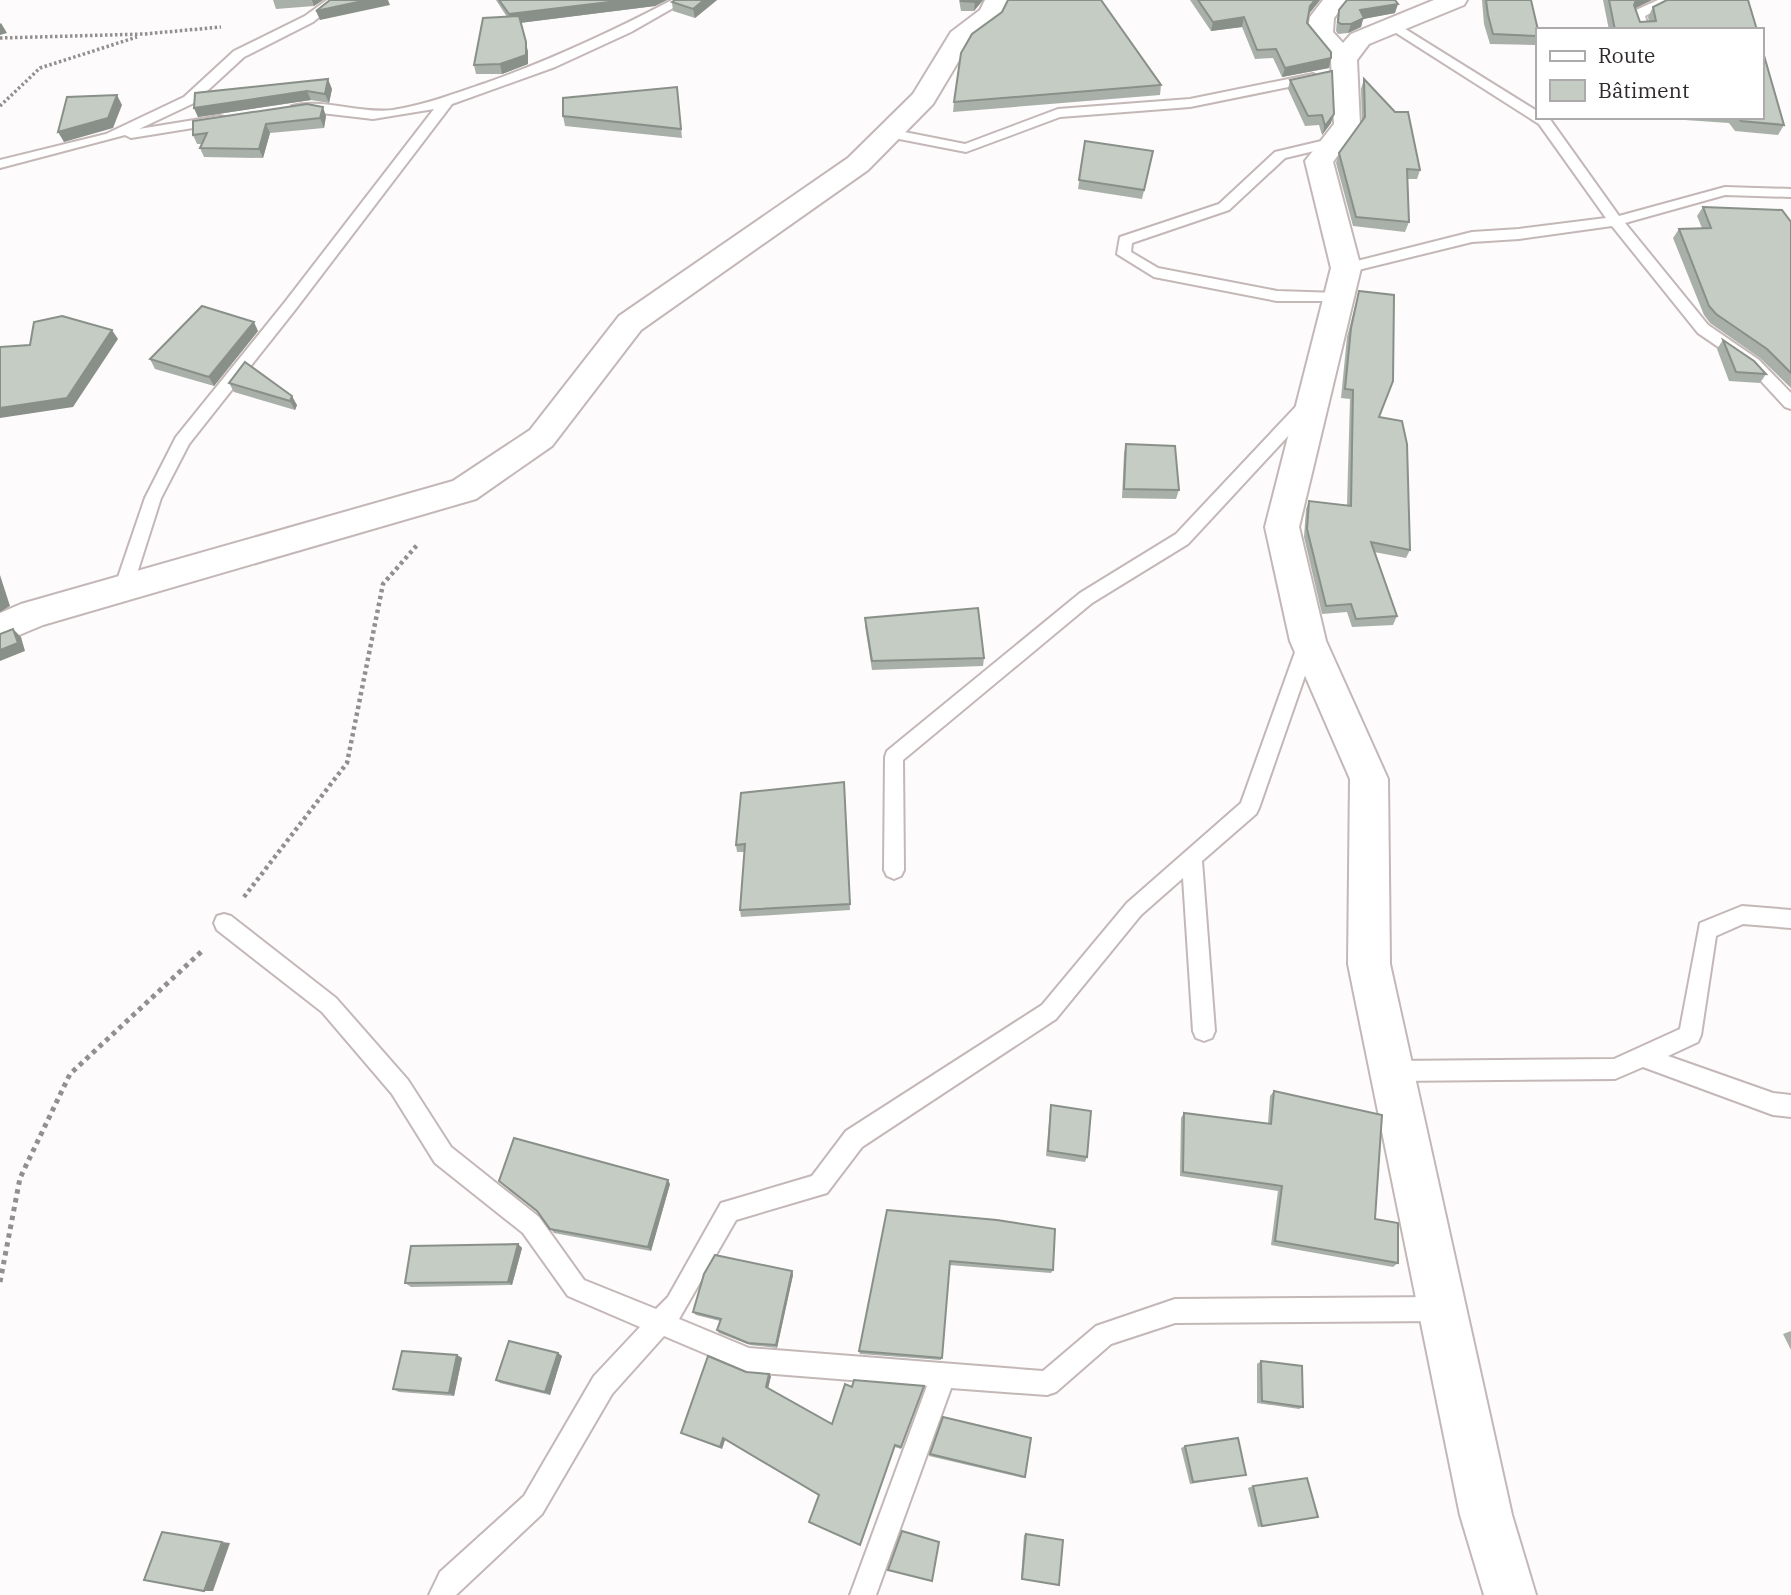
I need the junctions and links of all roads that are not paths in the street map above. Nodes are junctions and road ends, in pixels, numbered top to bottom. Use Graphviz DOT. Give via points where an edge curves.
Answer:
graph roads {
  1 [pos="335,0"];
  2 [pos="681,0"];
  3 [pos="997,0"];
  4 [pos="1336,0"];
  5 [pos="1455,0"];
  6 [pos="1664,0"];
  7 [pos="1394,26"];
  8 [pos="1642,28"];
  9 [pos="1337,70"];
  10 [pos="447,101"];
  11 [pos="284,111"];
  12 [pos="1536,116"];
  13 [pos="231,119"];
  14 [pos="1541,119"];
  15 [pos="889,133"];
  16 [pos="111,137"];
  17 [pos="1334,142"];
  18 [pos="0,164"];
  19 [pos="1791,193"];
  20 [pos="1616,221"];
  21 [pos="1342,283"];
  22 [pos="1314,398"];
  23 [pos="1791,402"];
  24 [pos="123,589"];
  25 [pos="0,629"];
  26 [pos="1308,641"];
  27 [pos="1192,857"];
  28 [pos="894,870"];
  29 [pos="1791,919"];
  30 [pos="224,923"];
  31 [pos="1204,1031"];
  32 [pos="1643,1057"];
  33 [pos="1392,1071"];
  34 [pos="1791,1106"];
  35 [pos="1443,1309"];
  36 [pos="658,1324"];
  37 [pos="943,1375"];
  38 [pos="442,1595"];
  39 [pos="863,1595"];
  40 [pos="1510,1595"];
  1 -- 16 [label="lane" via="309,19 239,54 188,100"];
  2 -- 10 [label="lane" via="550,64"];
  3 -- 15 [label="street" via="991,14 960,37 924,98"];
  4 -- 9 [label="street" via="1322,17 1320,33"];
  5 -- 7 [label="street"];
  6 -- 8 [label="lane" via="1638,14"];
  7 -- 9 [label="street" via="1360,39"];
  7 -- 12 [label="lane"];
  9 -- 15 [label="lane" via="1190,103 1058,113 966,148"];
  9 -- 17 [label="street" via="1348,125"];
  10 -- 11 [label="lane" via="396,115 311,107"];
  10 -- 24 [label="lane" via="182,441 153,498"];
  13 -- 16 [label="lane"];
  14 -- 20 [label="lane"];
  15 -- 24 [label="street" via="858,164 630,323 541,438 464,490"];
  16 -- 18 [label="lane"];
  17 -- 21 [label="street" via="1319,160"];
  17 -- 21 [label="lane" via="1280,155 1224,207 1125,240 1124,254 1154,272 1277,296"];
  19 -- 20 [label="lane" via="1725,191"];
  20 -- 21 [label="lane" via="1472,237"];
  20 -- 23 [label="lane" via="1703,329 1754,364"];
  21 -- 22 [label="street"];
  22 -- 26 [label="street" via="1282,527"];
  22 -- 28 [label="lane" via="1182,539 1086,598 894,757"];
  24 -- 25 [label="street" via="33,614"];
  26 -- 27 [label="lane" via="1249,808"];
  26 -- 33 [label="street" via="1369,779 1369,964"];
  27 -- 31 [label="lane"];
  27 -- 36 [label="lane" via="1133,909 1049,1012 854,1139 819,1185 729,1211 676,1305"];
  29 -- 32 [label="lane" via="1742,915 1707,930 1690,1035"];
  30 -- 36 [label="lane" via="329,1005 400,1087 443,1155 531,1225 576,1288"];
  32 -- 33 [label="lane" via="1615,1069"];
  32 -- 34 [label="lane" via="1773,1104"];
  33 -- 35 [label="street"];
  35 -- 37 [label="lane" via="1175,1311 1104,1334 1047,1383"];
  35 -- 40 [label="street" via="1486,1515"];
  36 -- 37 [label="lane" via="749,1360"];
  36 -- 38 [label="lane" via="603,1385 533,1505 449,1581"];
  37 -- 39 [label="lane"];
}
